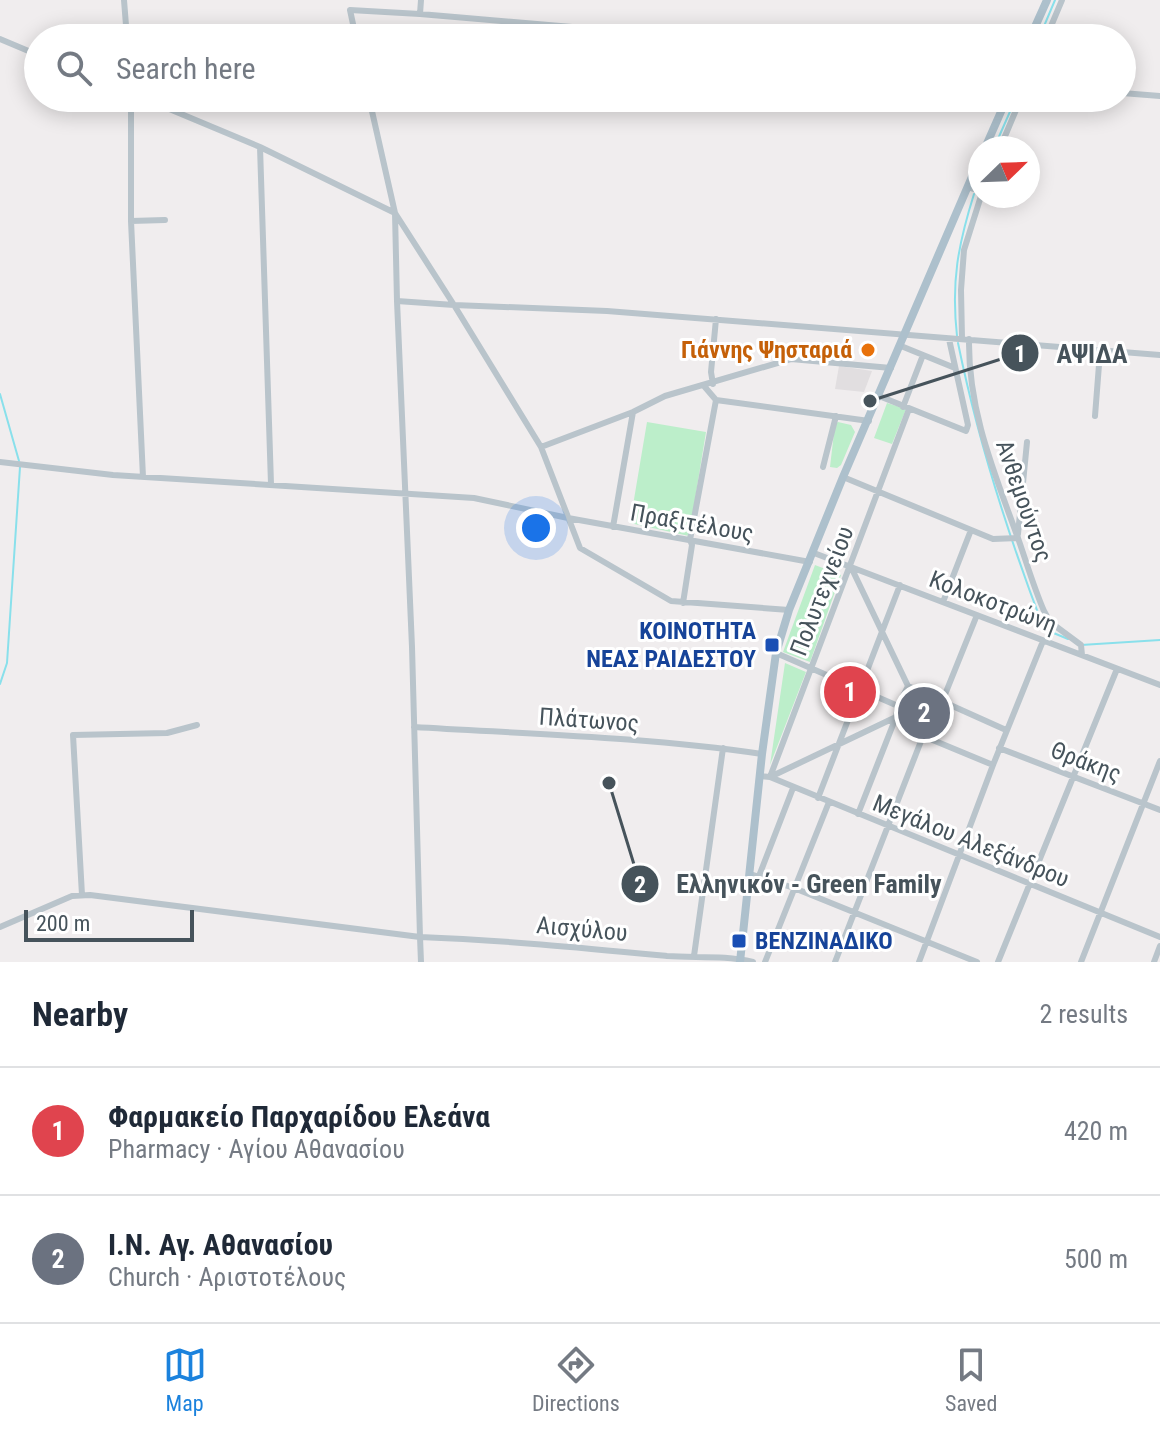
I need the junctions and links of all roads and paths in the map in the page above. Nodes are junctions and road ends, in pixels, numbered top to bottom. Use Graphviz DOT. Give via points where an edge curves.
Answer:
graph roads {
  1 [pos="124,0"];
  2 [pos="347,0"];
  3 [pos="421,0"];
  4 [pos="1047,0"];
  5 [pos="1062,0"];
  6 [pos="350,10"];
  7 [pos="420,14"];
  8 [pos="126,24"];
  9 [pos="353,24"];
  10 [pos="537,24"];
  11 [pos="1036,24"];
  12 [pos="1052,24"];
  13 [pos="0,39"];
  14 [pos="24,49"];
  15 [pos="1136,94"];
  16 [pos="1160,96"];
  17 [pos="131,112"];
  18 [pos="176,112"];
  19 [pos="372,112"];
  20 [pos="1001,112"];
  21 [pos="1015,112"];
  22 [pos="990,136"];
  23 [pos="1005,136"];
  24 [pos="260,147"];
  25 [pos="967,187"];
  26 [pos="976,208"];
  27 [pos="395,213"];
  28 [pos="165,220"];
  29 [pos="131,221"];
  30 [pos="397,301"];
  31 [pos="454,305"];
  32 [pos="716,319"];
  33 [pos="905,334"];
  34 [pos="966,338"];
  35 [pos="949,339"];
  36 [pos="901,346"];
  37 [pos="1100,352"];
  38 [pos="923,355"];
  39 [pos="1160,355"];
  40 [pos="891,368"];
  41 [pos="955,368"];
  42 [pos="713,384"];
  43 [pos="704,386"];
  44 [pos="879,396"];
  45 [pos="716,400"];
  46 [pos="906,408"];
  47 [pos="633,412"];
  48 [pos="836,416"];
  49 [pos="1095,416"];
  50 [pos="869,421"];
  51 [pos="1027,442"];
  52 [pos="541,447"];
  53 [pos="0,462"];
  54 [pos="823,467"];
  55 [pos="143,477"];
  56 [pos="843,477"];
  57 [pos="271,484"];
  58 [pos="405,492"];
  59 [pos="878,492"];
  60 [pos="568,518"];
  61 [pos="613,527"];
  62 [pos="971,530"];
  63 [pos="1018,538"];
  64 [pos="690,540"];
  65 [pos="812,558"];
  66 [pos="851,567"];
  67 [pos="900,585"];
  68 [pos="943,602"];
  69 [pos="683,603"];
  70 [pos="789,610"];
  71 [pos="977,615"];
  72 [pos="883,630"];
  73 [pos="1043,641"];
  74 [pos="776,653"];
  75 [pos="1082,655"];
  76 [pos="811,669"];
  77 [pos="1117,669"];
  78 [pos="1160,685"];
  79 [pos="908,686"];
  80 [pos="859,688"];
  81 [pos="942,702"];
  82 [pos="898,706"];
  83 [pos="896,717"];
  84 [pos="197,725"];
  85 [pos="414,727"];
  86 [pos="1006,730"];
  87 [pos="923,736"];
  88 [pos="837,746"];
  89 [pos="723,748"];
  90 [pos="999,748"];
  91 [pos="762,754"];
  92 [pos="1160,761"];
  93 [pos="993,765"];
  94 [pos="1072,775"];
  95 [pos="765,776"];
  96 [pos="793,788"];
  97 [pos="818,798"];
  98 [pos="829,802"];
  99 [pos="1143,803"];
  100 [pos="1160,810"];
  101 [pos="858,814"];
  102 [pos="890,827"];
  103 [pos="959,856"];
  104 [pos="754,875"];
  105 [pos="1029,884"];
  106 [pos="794,888"];
  107 [pos="82,895"];
  108 [pos="855,913"];
  109 [pos="1100,914"];
  110 [pos="0,927"];
  111 [pos="420,937"];
  112 [pos="1160,937"];
  113 [pos="927,941"];
  114 [pos="1160,946"];
  115 [pos="694,956"];
  116 [pos="741,960"];
  117 [pos="421,962"];
  118 [pos="753,962"];
  119 [pos="765,962"];
  120 [pos="835,962"];
  121 [pos="919,962"];
  122 [pos="977,962"];
  123 [pos="998,962"];
  124 [pos="1081,962"];
  125 [pos="1154,962"];
  1 -- 8 [label="street"];
  2 -- 6 [label="street"];
  3 -- 7 [label="street"];
  4 -- 11 [label="main road"];
  5 -- 12 [label="street"];
  6 -- 7 [label="street"];
  6 -- 9 [label="street"];
  7 -- 10 [label="street"];
  13 -- 14 [label="street"];
  15 -- 16 [label="street"];
  17 -- 29 [label="street"];
  18 -- 24 [label="street"];
  19 -- 27 [label="street"];
  20 -- 22 [label="main road"];
  21 -- 23 [label="street"];
  24 -- 27 [label="street"];
  24 -- 57 [label="street"];
  25 -- 33 [label="main road"];
  26 -- 34 [label="street, Ανθεμούντος" via="964,250"];
  27 -- 30 [label="street"];
  27 -- 31 [label="street"];
  28 -- 29 [label="street"];
  29 -- 55 [label="street"];
  30 -- 31 [label="street"];
  30 -- 58 [label="street"];
  31 -- 32 [label="street"];
  31 -- 52 [label="street"];
  32 -- 33 [label="street"];
  32 -- 42 [label="street"];
  33 -- 35 [label="street"];
  33 -- 36 [label="main road"];
  34 -- 35 [label="street"];
  34 -- 37 [label="street"];
  34 -- 63 [label="street, Ανθεμούντος" via="985,449"];
  35 -- 41 [label="street, Ανθεμούντος"];
  36 -- 38 [label="street"];
  36 -- 40 [label="main road"];
  37 -- 39 [label="street"];
  37 -- 49 [label="street"];
  38 -- 41 [label="street"];
  38 -- 46 [label="street, Πολυτεχνείου"];
  40 -- 42 [label="street" via="791,359"];
  40 -- 44 [label="main road"];
  41 -- 46 [label="street, Ανθεμούντος" via="966,431"];
  42 -- 43 [label="street"];
  43 -- 45 [label="street"];
  43 -- 47 [label="street" via="665,396"];
  44 -- 46 [label="street"];
  44 -- 50 [label="main road"];
  45 -- 48 [label="street"];
  45 -- 64 [label="street"];
  46 -- 59 [label="street, Πολυτεχνείου"];
  47 -- 52 [label="street"];
  47 -- 61 [label="street"];
  48 -- 50 [label="street"];
  48 -- 54 [label="street"];
  50 -- 56 [label="main road"];
  51 -- 63 [label="street"];
  52 -- 60 [label="street"];
  53 -- 55 [label="street, Πραξιτέλους"];
  55 -- 57 [label="street, Πραξιτέλους"];
  56 -- 59 [label="street"];
  56 -- 65 [label="main road"];
  57 -- 58 [label="street, Πραξιτέλους"];
  58 -- 60 [label="street, Πραξιτέλους" via="491,500"];
  58 -- 85 [label="street"];
  59 -- 62 [label="street"];
  59 -- 66 [label="street, Πολυτεχνείου"];
  60 -- 61 [label="street, Πραξιτέλους"];
  60 -- 69 [label="street" via="580,548"];
  61 -- 64 [label="street, Πραξιτέλους"];
  62 -- 63 [label="street" via="1000,540"];
  62 -- 68 [label="street"];
  63 -- 75 [label="street, Ανθεμούντος" via="1050,622 1081,645"];
  64 -- 65 [label="street, Πραξιτέλους"];
  64 -- 69 [label="street"];
  65 -- 66 [label="street, Κολοκοτρώνη"];
  65 -- 70 [label="main road"];
  66 -- 67 [label="street, Κολοκοτρώνη"];
  66 -- 72 [label="street"];
  66 -- 76 [label="street, Πολυτεχνείου"];
  67 -- 68 [label="street, Κολοκοτρώνη"];
  67 -- 72 [label="street"];
  68 -- 71 [label="street, Κολοκοτρώνη"];
  69 -- 70 [label="street"];
  70 -- 74 [label="main road"];
  71 -- 73 [label="street, Κολοκοτρώνη"];
  71 -- 81 [label="street"];
  72 -- 79 [label="street"];
  72 -- 80 [label="street"];
  73 -- 75 [label="street, Κολοκοτρώνη"];
  73 -- 86 [label="street"];
  74 -- 76 [label="street"];
  74 -- 91 [label="main road"];
  75 -- 77 [label="street, Κολοκοτρώνη"];
  76 -- 80 [label="street"];
  76 -- 95 [label="street, Πολυτεχνείου"];
  77 -- 78 [label="street, Κολοκοτρώνη"];
  77 -- 94 [label="street"];
  79 -- 81 [label="street"];
  79 -- 82 [label="street"];
  80 -- 82 [label="street"];
  80 -- 88 [label="street"];
  81 -- 86 [label="street"];
  82 -- 83 [label="street"];
  83 -- 87 [label="street"];
  83 -- 88 [label="street"];
  83 -- 101 [label="street"];
  84 -- 107 [label="street" via="167,733 73,735"];
  85 -- 89 [label="street, Πλάτωνος"];
  85 -- 111 [label="street"];
  86 -- 90 [label="street"];
  87 -- 93 [label="street"];
  87 -- 102 [label="street"];
  88 -- 95 [label="street"];
  88 -- 97 [label="street"];
  89 -- 91 [label="street, Πλάτωνος"];
  89 -- 115 [label="street"];
  90 -- 93 [label="street"];
  90 -- 94 [label="street, Θράκης"];
  91 -- 95 [label="main road"];
  92 -- 99 [label="street"];
  93 -- 103 [label="street"];
  94 -- 99 [label="street, Θράκης"];
  94 -- 105 [label="street"];
  95 -- 96 [label="street, Μεγάλου Αλεξάνδρου"];
  95 -- 104 [label="main road"];
  96 -- 97 [label="street, Μεγάλου Αλεξάνδρου"];
  96 -- 104 [label="street"];
  97 -- 98 [label="street, Μεγάλου Αλεξάνδρου"];
  98 -- 101 [label="street, Μεγάλου Αλεξάνδρου"];
  98 -- 106 [label="street"];
  99 -- 100 [label="street, Θράκης"];
  99 -- 109 [label="street"];
  101 -- 102 [label="street, Μεγάλου Αλεξάνδρου"];
  102 -- 103 [label="street, Μεγάλου Αλεξάνδρου"];
  102 -- 108 [label="street"];
  103 -- 105 [label="street, Μεγάλου Αλεξάνδρου"];
  103 -- 113 [label="street"];
  104 -- 106 [label="street"];
  104 -- 116 [label="main road"];
  105 -- 109 [label="street, Μεγάλου Αλεξάνδρου"];
  105 -- 123 [label="street"];
  106 -- 108 [label="street"];
  106 -- 119 [label="street"];
  107 -- 110 [label="street"];
  107 -- 111 [label="street, Αισχύλου"];
  108 -- 113 [label="street"];
  108 -- 120 [label="street"];
  109 -- 112 [label="street, Μεγάλου Αλεξάνδρου"];
  109 -- 124 [label="street"];
  111 -- 115 [label="street, Αισχύλου"];
  111 -- 117 [label="street"];
  113 -- 121 [label="street"];
  113 -- 122 [label="street"];
  114 -- 125 [label="street"];
  115 -- 116 [label="street, Αισχύλου"];
  116 -- 118 [label="street, Αισχύλου"];
}
